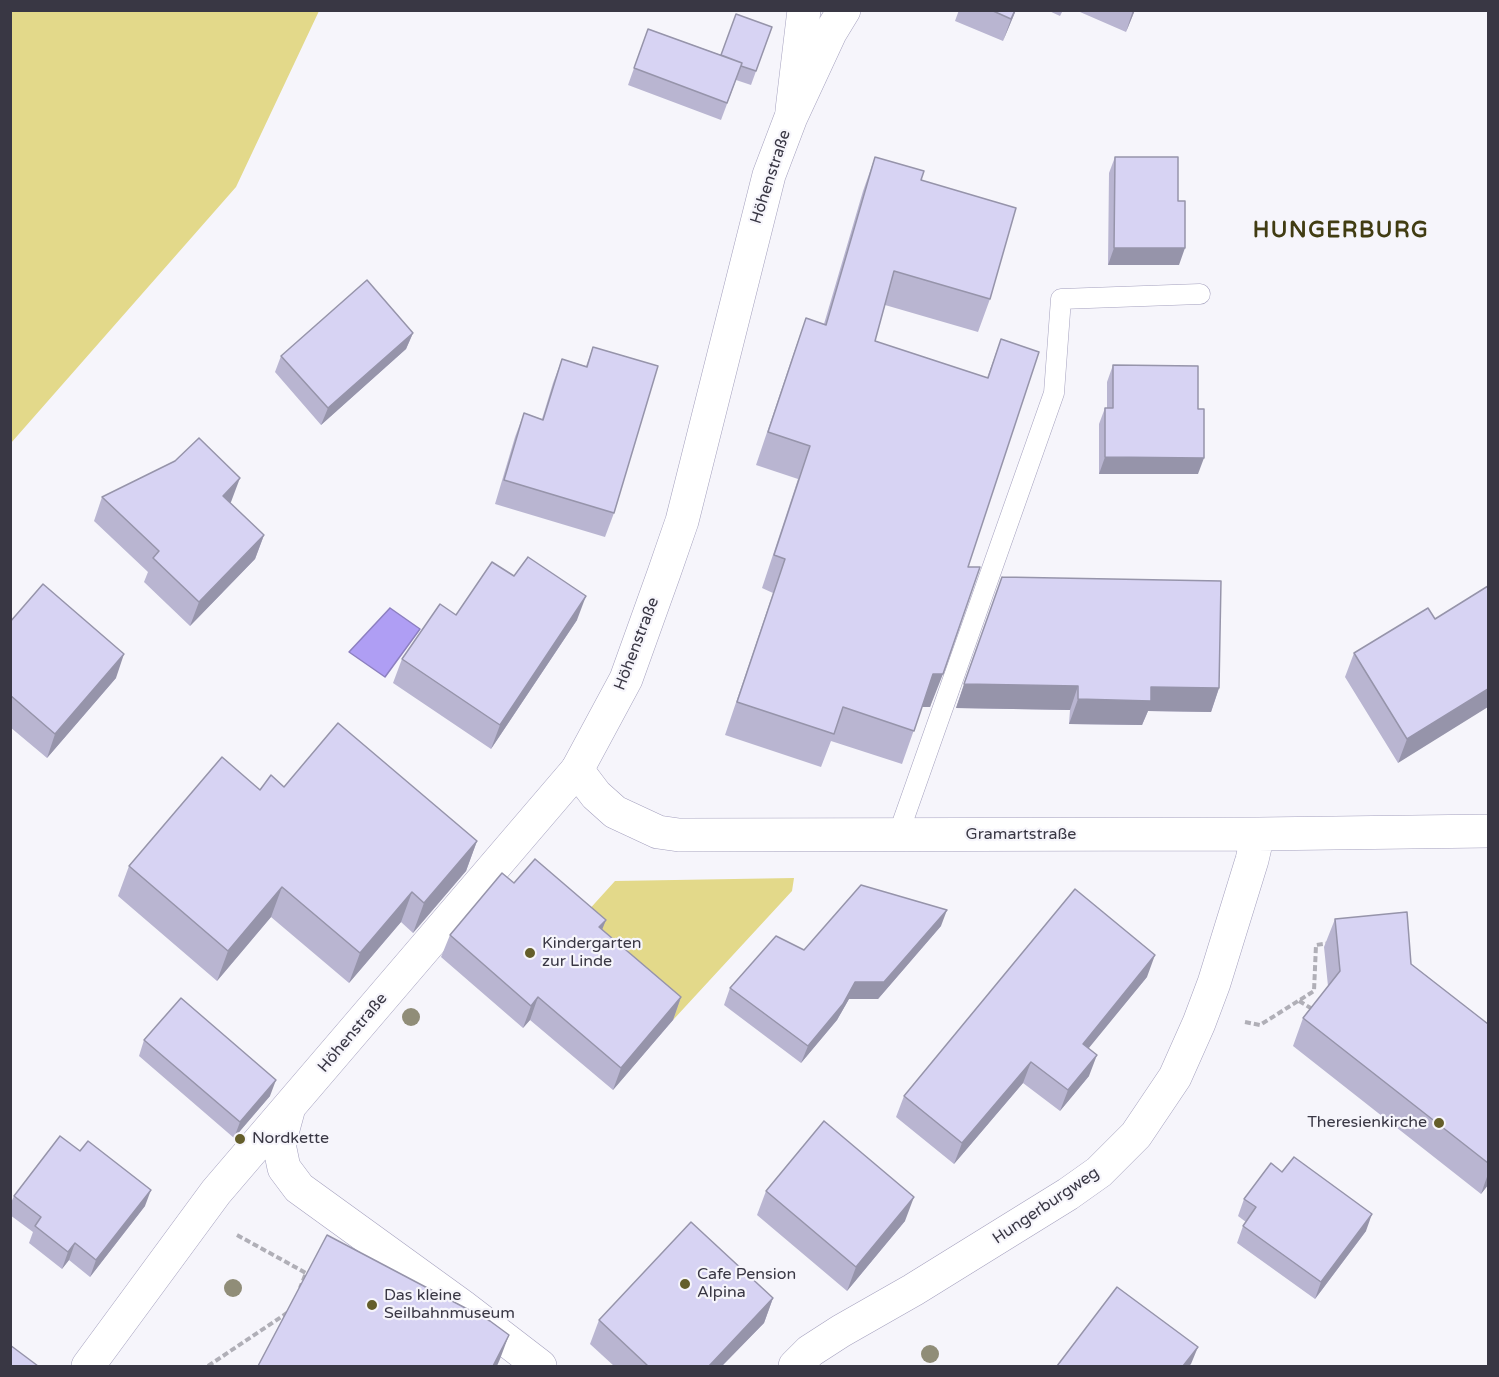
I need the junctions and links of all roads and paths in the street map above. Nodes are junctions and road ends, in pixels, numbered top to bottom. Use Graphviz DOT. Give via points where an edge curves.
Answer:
graph roads {
  1 [pos="804,10"];
  2 [pos="844,10"];
  3 [pos="791,117"];
  4 [pos="1200,294"];
  5 [pos="577,770"];
  6 [pos="1488,831"];
  7 [pos="1258,834"];
  8 [pos="898,835"];
  9 [pos="1338,942"];
  10 [pos="1299,1001"];
  11 [pos="1319,1012"];
  12 [pos="1242,1021"];
  13 [pos="288,1109"];
  14 [pos="261,1249"];
  15 [pos="299,1291"];
  16 [pos="292,1310"];
  17 [pos="88,1366"];
  18 [pos="208,1366"];
  19 [pos="540,1366"];
  20 [pos="795,1366"];
  1 -- 3 [label="street, Höhenstraße"];
  2 -- 3 [label="street, Höhenstraße"];
  3 -- 5 [label="street, Höhenstraße" via="753,236 682,520 626,679"];
  4 -- 8 [label="lane" via="1061,298 1054,393"];
  5 -- 8 [label="street, Gramartstraße" via="615,812 658,832 719,836"];
  5 -- 13 [label="street, Höhenstraße"];
  6 -- 7 [label="street, Gramartstraße"];
  7 -- 8 [label="street, Gramartstraße"];
  7 -- 20 [label="street, Hungerburgweg" via="1199,1023 1174,1077 1136,1135 1099,1172 1068,1194 841,1331"];
  9 -- 10 [label="path" via="1316,945 1314,991"];
  10 -- 11 [label="path"];
  10 -- 12 [label="path" via="1260,1025"];
  13 -- 17 [label="street, Höhenstraße" via="216,1192"];
  13 -- 19 [label="street, Höhenstraße" via="279,1144 284,1168 299,1188"];
  14 -- 15 [label="path" via="306,1273"];
  16 -- 18 [label="path"];
}
